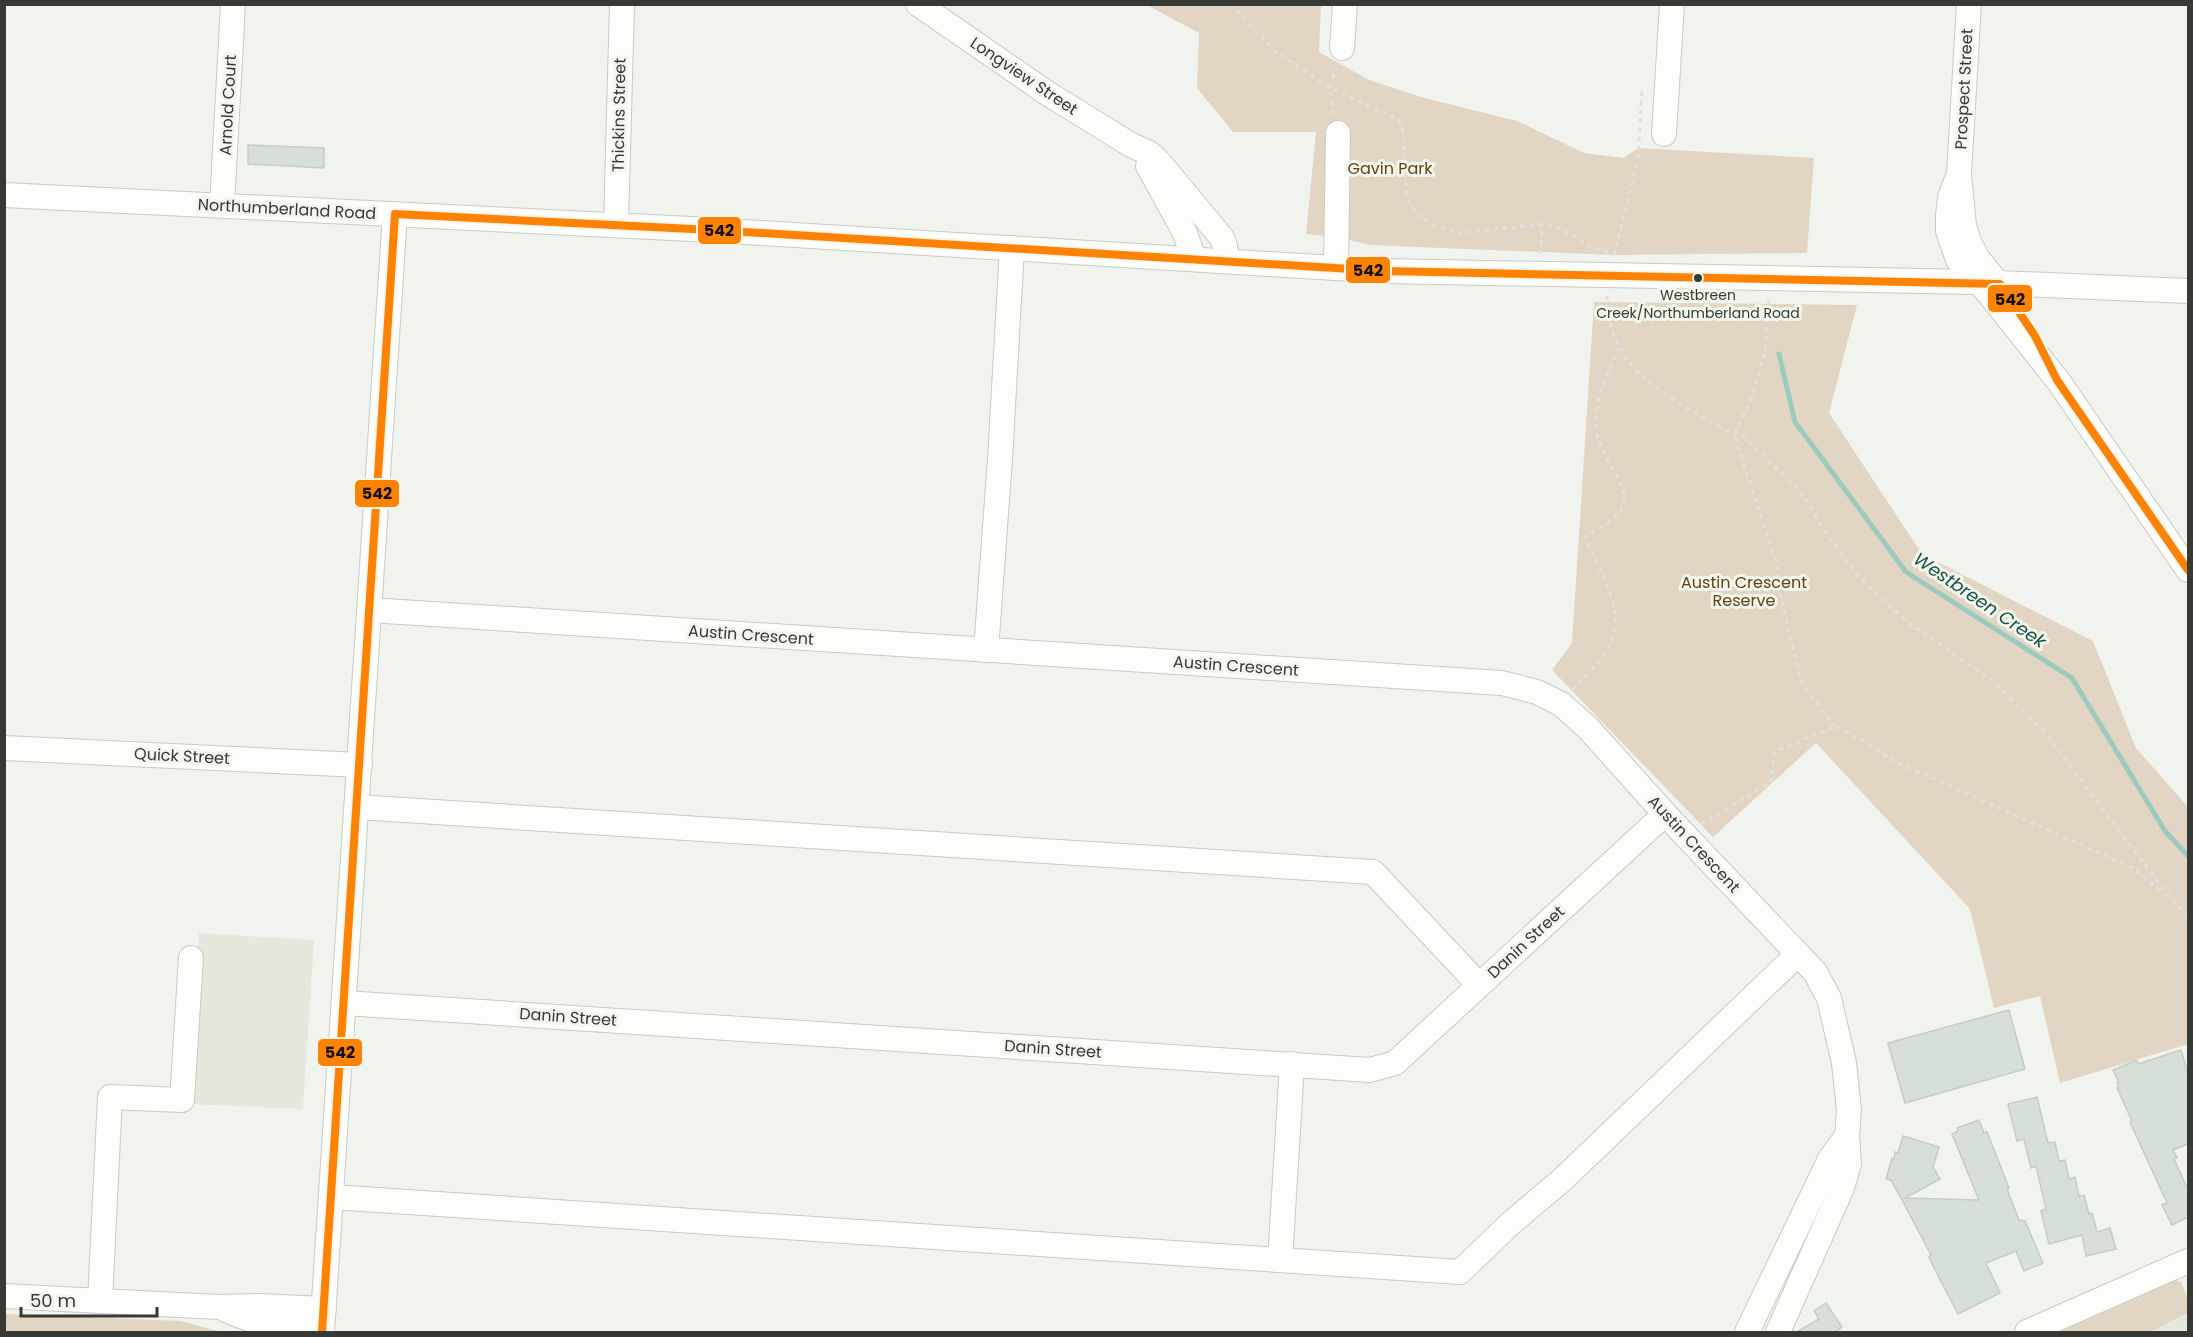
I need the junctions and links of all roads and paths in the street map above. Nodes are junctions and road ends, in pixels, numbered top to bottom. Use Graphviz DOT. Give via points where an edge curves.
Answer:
graph roads {
  1 [pos="233,4"];
  2 [pos="622,4"];
  3 [pos="918,4"];
  4 [pos="1230,4"];
  5 [pos="1345,4"];
  6 [pos="1672,4"];
  7 [pos="1969,4"];
  8 [pos="1342,48"];
  9 [pos="1330,88"];
  10 [pos="1642,90"];
  11 [pos="1338,133"];
  12 [pos="1664,134"];
  13 [pos="1131,146"];
  14 [pos="1959,174"];
  15 [pos="4,195"];
  16 [pos="222,205"];
  17 [pos="395,214"];
  18 [pos="1542,224"];
  19 [pos="616,225"];
  20 [pos="1012,248"];
  21 [pos="1194,260"];
  22 [pos="1226,261"];
  23 [pos="1614,265"];
  24 [pos="1336,268"];
  25 [pos="1541,274"];
  26 [pos="1773,278"];
  27 [pos="1976,282"];
  28 [pos="2000,284"];
  29 [pos="2188,291"];
  30 [pos="1618,348"];
  31 [pos="2057,380"];
  32 [pos="1734,435"];
  33 [pos="2185,561"];
  34 [pos="369,610"];
  35 [pos="986,650"];
  36 [pos="1561,704"];
  37 [pos="1835,726"];
  38 [pos="4,748"];
  39 [pos="360,765"];
  40 [pos="357,807"];
  41 [pos="1665,814"];
  42 [pos="1684,834"];
  43 [pos="2171,899"];
  44 [pos="2188,916"];
  45 [pos="1798,954"];
  46 [pos="191,958"];
  47 [pos="1479,985"];
  48 [pos="344,1003"];
  49 [pos="1292,1064"];
  50 [pos="1847,1136"];
  51 [pos="332,1197"];
  52 [pos="1280,1260"];
  53 [pos="2188,1261"];
  54 [pos="4,1296"];
  55 [pos="100,1301"];
  56 [pos="218,1307"];
  57 [pos="324,1309"];
  58 [pos="309,1332"];
  59 [pos="322,1332"];
  60 [pos="1747,1332"];
  61 [pos="1778,1332"];
  62 [pos="2027,1332"];
  1 -- 16 [label="street, Arnold Court"];
  2 -- 19 [label="street, Thickins Street"];
  3 -- 13 [label="street, Longview Street"];
  4 -- 9 [label="path" via="1275,51"];
  5 -- 8 [label="street"];
  6 -- 12 [label="street"];
  7 -- 14 [label="street, Prospect Street"];
  8 -- 9 [label="path"];
  9 -- 11 [label="path"];
  9 -- 18 [label="path" via="1399,120 1404,134 1406,197 1420,218 1461,232"];
  10 -- 23 [label="path" via="1638,160"];
  11 -- 24 [label="street"];
  13 -- 21 [label="street, Longview Street" via="1153,174 1185,233"];
  13 -- 22 [label="street, Longview Street" via="1159,162 1221,238"];
  14 -- 27 [label="street, Prospect Street" via="1950,197 1948,231 1958,260"];
  14 -- 28 [label="street, Prospect Street" via="1964,226 1970,244"];
  15 -- 16 [label="street, Northumberland Road"];
  16 -- 17 [label="street, Northumberland Road"];
  17 -- 19 [label="street, Northumberland Road"];
  17 -- 34 [label="street"];
  18 -- 23 [label="path" via="1558,227"];
  18 -- 25 [label="path"];
  19 -- 20 [label="street, Northumberland Road"];
  20 -- 21 [label="street, Northumberland Road"];
  20 -- 35 [label="street"];
  21 -- 22 [label="street, Northumberland Road"];
  22 -- 24 [label="street, Northumberland Road"];
  23 -- 25 [label="street, Northumberland Road"];
  23 -- 26 [label="street, Northumberland Road"];
  23 -- 30 [label="path" via="1606,295 1609,324"];
  24 -- 25 [label="street, Northumberland Road"];
  26 -- 27 [label="street, Northumberland Road"];
  26 -- 32 [label="path" via="1765,352 1752,398"];
  27 -- 28 [label="street, Northumberland Road"];
  27 -- 31 [label="street, Prospect Street"];
  28 -- 29 [label="street, Northumberland Road"];
  28 -- 31 [label="street, Prospect Street"];
  30 -- 32 [label="path" via="1628,364 1660,391"];
  30 -- 36 [label="path" via="1597,409 1596,429 1625,499 1615,516 1586,536 1613,602 1614,630 1608,649"];
  31 -- 33 [label="street"];
  32 -- 37 [label="path" via="1777,564 1780,594 1802,684"];
  32 -- 43 [label="path" via="1744,437 1800,491 1857,576 1906,621 1994,682 2046,734"];
  34 -- 35 [label="street, Austin Crescent"];
  34 -- 39 [label="street"];
  35 -- 36 [label="street, Austin Crescent" via="1502,683 1537,692"];
  36 -- 41 [label="street, Austin Crescent" via="1588,728"];
  37 -- 42 [label="path" via="1774,752 1771,782"];
  37 -- 43 [label="path" via="1894,761 2133,868"];
  38 -- 39 [label="street, Quick Street"];
  39 -- 40 [label="street"];
  40 -- 47 [label="street" via="1373,872"];
  40 -- 48 [label="street"];
  41 -- 42 [label="street, Austin Crescent"];
  41 -- 47 [label="street, Danin Street"];
  42 -- 45 [label="street, Austin Crescent"];
  43 -- 44 [label="path"];
  45 -- 50 [label="street, Austin Crescent" via="1824,986 1834,1016 1846,1082"];
  45 -- 52 [label="street" via="1460,1272"];
  46 -- 55 [label="street" via="182,1100 110,1097"];
  47 -- 49 [label="street, Danin Street" via="1395,1063 1370,1070"];
  48 -- 49 [label="street, Danin Street"];
  48 -- 51 [label="street"];
  49 -- 52 [label="street"];
  50 -- 60 [label="street" via="1830,1159"];
  50 -- 61 [label="street, Austin Crescent" via="1850,1164 1842,1188"];
  51 -- 52 [label="street"];
  51 -- 57 [label="street"];
  53 -- 62 [label="street"];
  54 -- 55 [label="street"];
  55 -- 56 [label="street"];
  56 -- 57 [label="street"];
  56 -- 58 [label="street" via="262,1325"];
  57 -- 59 [label="street"];
}
